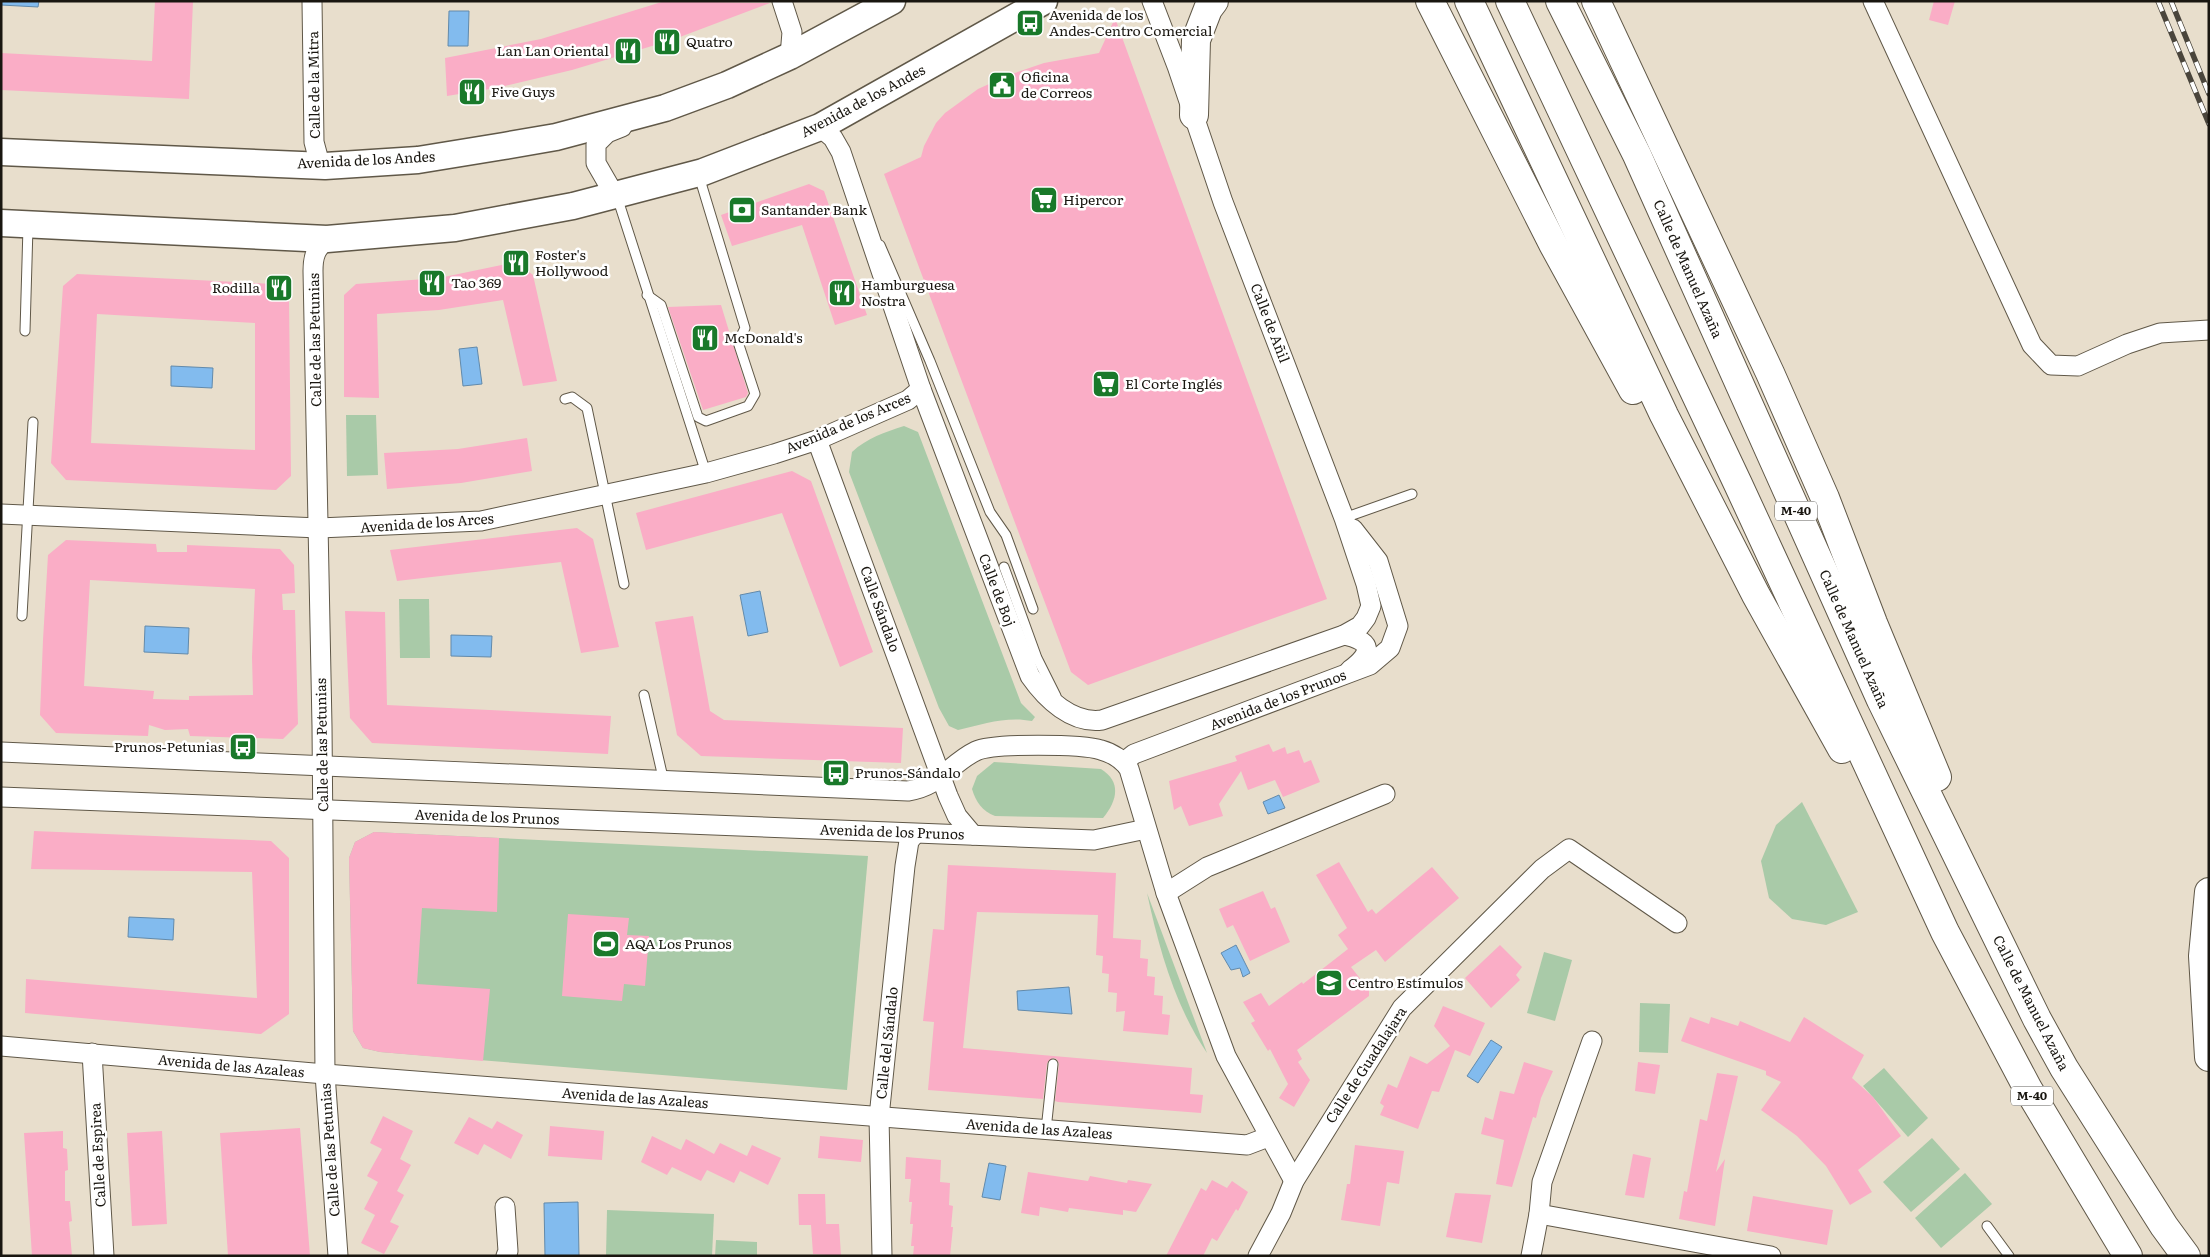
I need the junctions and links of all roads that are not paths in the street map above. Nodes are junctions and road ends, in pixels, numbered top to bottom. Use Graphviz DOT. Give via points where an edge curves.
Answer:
graph roads {
  1 [pos="312,1"];
  2 [pos="782,1"];
  3 [pos="892,1"];
  4 [pos="1044,1"];
  5 [pos="1152,1"];
  6 [pos="1214,1"];
  7 [pos="1430,1"];
  8 [pos="1469,1"];
  9 [pos="1510,1"];
  10 [pos="1560,1"];
  11 [pos="1596,1"];
  12 [pos="1873,1"];
  13 [pos="790,56"];
  14 [pos="666,108"];
  15 [pos="1194,115"];
  16 [pos="820,127"];
  17 [pos="1,152"];
  18 [pos="325,166"];
  19 [pos="702,172"];
  20 [pos="615,196"];
  21 [pos="861,210"];
  22 [pos="1,223"];
  23 [pos="28,224"];
  24 [pos="327,239"];
  25 [pos="648,295"];
  26 [pos="2209,330"];
  27 [pos="25,331"];
  28 [pos="921,389"];
  29 [pos="564,399"];
  30 [pos="33,422"];
  31 [pos="817,440"];
  32 [pos="706,473"];
  33 [pos="1412,494"];
  34 [pos="605,495"];
  35 [pos="1,514"];
  36 [pos="28,515"];
  37 [pos="1344,518"];
  38 [pos="319,528"];
  39 [pos="1004,566"];
  40 [pos="624,584"];
  41 [pos="1756,594"];
  42 [pos="1032,609"];
  43 [pos="22,616"];
  44 [pos="1344,635"];
  45 [pos="1347,672"];
  46 [pos="644,695"];
  47 [pos="1077,717"];
  48 [pos="1,752"];
  49 [pos="1124,762"];
  50 [pos="323,766"];
  51 [pos="942,778"];
  52 [pos="664,782"];
  53 [pos="1385,794"];
  54 [pos="1,797"];
  55 [pos="323,809"];
  56 [pos="1146,829"];
  57 [pos="915,834"];
  58 [pos="973,835"];
  59 [pos="2209,892"];
  60 [pos="1166,893"];
  61 [pos="1677,923"];
  62 [pos="1945,932"];
  63 [pos="2038,1019"];
  64 [pos="1592,1041"];
  65 [pos="1,1046"];
  66 [pos="92,1054"];
  67 [pos="2209,1057"];
  68 [pos="1052,1064"];
  69 [pos="324,1074"];
  70 [pos="880,1117"];
  71 [pos="1046,1130"];
  72 [pos="1268,1137"];
  73 [pos="1294,1181"];
  74 [pos="505,1207"];
  75 [pos="1539,1214"];
  76 [pos="1987,1226"];
  77 [pos="104,1256"];
  78 [pos="338,1256"];
  79 [pos="506,1256"];
  80 [pos="882,1256"];
  81 [pos="1258,1256"];
  82 [pos="1531,1256"];
  83 [pos="1771,1256"];
  84 [pos="2008,1256"];
  85 [pos="2128,1256"];
  86 [pos="2186,1256"];
  1 -- 18 [label="street, Calle de la Mitra" via="314,142 318,157"];
  2 -- 13 [label="street" via="792,32"];
  3 -- 13 [label="main road, Avenida de los Andes"];
  4 -- 16 [label="main road, Avenida de los Andes"];
  5 -- 15 [label="street, Calle de Añil"];
  6 -- 15 [label="highway" via="1196,40"];
  7 -- 41 [label="highway" via="1558,253 1639,401"];
  8 -- 41 [label="highway" via="1664,415"];
  9 -- 62 [label="highway, M-40"];
  10 -- 63 [label="highway, Calle de Manuel Azaña / M-40" via="1638,156 1880,700"];
  11 -- 63 [label="highway" via="1825,498"];
  12 -- 26 [label="street" via="2032,345 2051,365 2078,366 2160,333"];
  13 -- 14 [label="main road, Avenida de los Andes"];
  14 -- 18 [label="main road, Avenida de los Andes" via="556,137 504,146 418,160"];
  14 -- 20 [label="street, Avenida de los Andes" via="654,117 607,133 596,144 596,162"];
  15 -- 37 [label="street, Calle de Añil" via="1223,202"];
  16 -- 19 [label="main road, Avenida de los Andes"];
  16 -- 21 [label="street, Calle de Boj" via="833,138 841,152"];
  17 -- 18 [label="main road, Avenida de los Andes"];
  19 -- 20 [label="main road, Avenida de los Andes"];
  19 -- 25 [label="lane" via="702,186 745,328 738,342 755,394 748,406 706,421 698,417 661,305"];
  20 -- 24 [label="main road, Avenida de los Andes" via="455,228"];
  20 -- 25 [label="lane"];
  21 -- 28 [label="street, Calle de Boj"];
  21 -- 42 [label="lane" via="896,278 990,512 1006,535"];
  22 -- 23 [label="main road, Avenida de los Andes"];
  23 -- 24 [label="main road, Avenida de los Andes"];
  23 -- 27 [label="lane"];
  24 -- 38 [label="street, Calle de las Petunias" via="316,249 313,259"];
  25 -- 32 [label="lane"];
  28 -- 31 [label="street, Avenida de los Arces" via="908,400"];
  28 -- 47 [label="street, Calle de Boj" via="1030,676 1058,707"];
  29 -- 34 [label="lane" via="572,397 587,408"];
  30 -- 36 [label="lane"];
  31 -- 32 [label="street, Avenida de los Arces"];
  31 -- 51 [label="street, Calle Sándalo"];
  32 -- 34 [label="street, Avenida de los Arces"];
  33 -- 37 [label="lane"];
  34 -- 38 [label="street, Avenida de los Arces" via="481,521"];
  34 -- 40 [label="lane"];
  35 -- 36 [label="street, Avenida de los Arces"];
  36 -- 38 [label="street, Avenida de los Arces"];
  36 -- 43 [label="lane"];
  37 -- 44 [label="street, Calle de Añil" via="1371,606 1360,626"];
  37 -- 45 [label="street, Avenida de los Prunos" via="1378,561 1398,626 1390,648 1381,658"];
  38 -- 50 [label="street, Calle de las Petunias"];
  39 -- 47 [label="lane" via="1054,694"];
  41 -- 62 [label="highway"];
  44 -- 45 [label="street" via="1361,639 1366,644 1362,660"];
  44 -- 47 [label="street, Calle de Boj" via="1102,720"];
  45 -- 49 [label="street, Avenida de los Prunos" via="1134,754"];
  46 -- 52 [label="lane"];
  48 -- 50 [label="street"];
  49 -- 51 [label="street" via="1091,748 987,747 964,758"];
  49 -- 56 [label="street" via="1129,769"];
  50 -- 52 [label="street"];
  50 -- 55 [label="street, Calle de las Petunias"];
  51 -- 52 [label="street" via="918,790 908,791"];
  51 -- 58 [label="street, Avenida de los Prunos" via="957,816"];
  53 -- 60 [label="street" via="1207,867"];
  54 -- 55 [label="street, Avenida de los Prunos"];
  55 -- 57 [label="street, Avenida de los Prunos"];
  55 -- 69 [label="street, Calle de las Petunias"];
  56 -- 58 [label="street, Avenida de los Prunos" via="1094,840"];
  56 -- 60 [label="street"];
  57 -- 58 [label="street, Avenida de los Prunos"];
  57 -- 70 [label="street, Calle del Sándalo" via="909,841 906,857"];
  59 -- 67 [label="highway" via="2203,956"];
  60 -- 72 [label="street" via="1226,1056"];
  61 -- 73 [label="street, Calle de Guadalajara" via="1568,849 1542,869 1402,1008"];
  62 -- 85 [label="highway, M-40" via="2028,1089"];
  63 -- 86 [label="highway, Calle de Manuel Azaña / M-40" via="2069,1076"];
  64 -- 75 [label="street" via="1542,1182"];
  65 -- 66 [label="street, Avenida de las Azaleas"];
  66 -- 69 [label="street, Avenida de las Azaleas"];
  66 -- 77 [label="street, Calle de Espirea"];
  68 -- 71 [label="lane"];
  69 -- 70 [label="street, Avenida de las Azaleas"];
  69 -- 78 [label="street, Calle de las Petunias"];
  70 -- 71 [label="street, Avenida de las Azaleas"];
  70 -- 80 [label="street, Calle del Sándalo"];
  71 -- 72 [label="street, Avenida de las Azaleas" via="1247,1145"];
  72 -- 73 [label="street"];
  73 -- 81 [label="street, Calle de Guadalajara"];
  74 -- 79 [label="street"];
  75 -- 82 [label="street"];
  75 -- 83 [label="street"];
  76 -- 84 [label="lane"];
}
